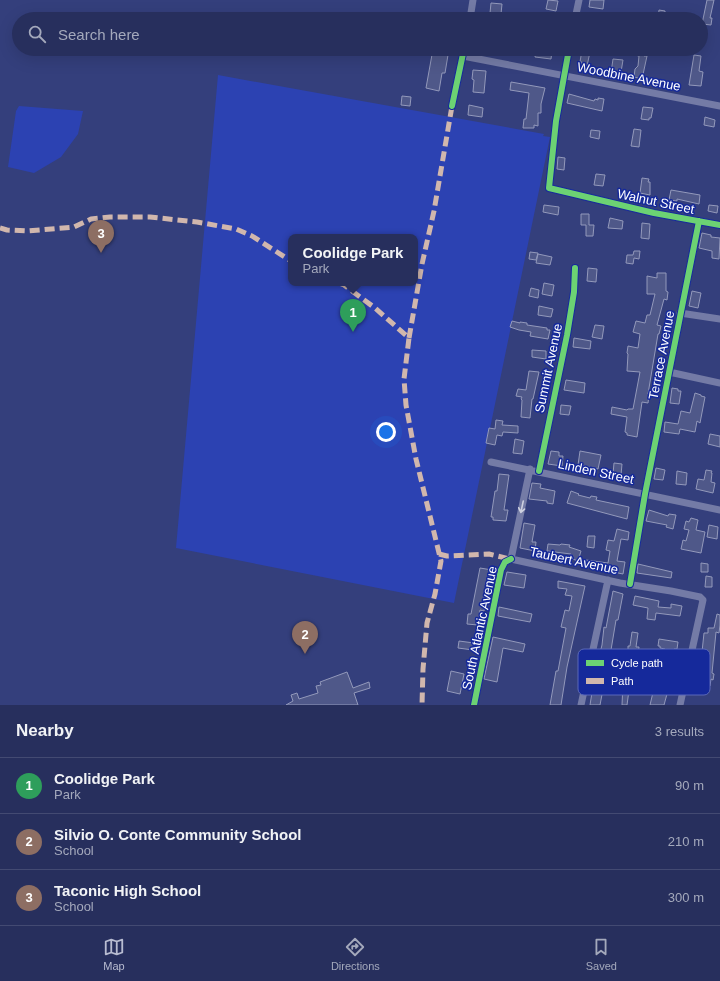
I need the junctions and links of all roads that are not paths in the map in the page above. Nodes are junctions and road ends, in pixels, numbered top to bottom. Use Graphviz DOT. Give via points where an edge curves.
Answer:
graph roads {
  1 [pos="473,0"];
  2 [pos="579,0"];
  3 [pos="471,12"];
  4 [pos="577,12"];
  5 [pos="462,56"];
  6 [pos="476,56"];
  7 [pos="568,56"];
  8 [pos="565,76"];
  9 [pos="452,106"];
  10 [pos="720,106"];
  11 [pos="699,221"];
  12 [pos="720,225"];
  13 [pos="575,268"];
  14 [pos="680,313"];
  15 [pos="720,319"];
  16 [pos="669,372"];
  17 [pos="720,383"];
  18 [pos="491,462"];
  19 [pos="530,469"];
  20 [pos="539,471"];
  21 [pos="645,494"];
  22 [pos="720,510"];
  23 [pos="511,559"];
  24 [pos="608,580"];
  25 [pos="630,584"];
  26 [pos="593,649"];
  27 [pos="692,649"];
  28 [pos="583,695"];
  29 [pos="682,695"];
  30 [pos="474,705"];
  31 [pos="581,705"];
  32 [pos="680,705"];
  1 -- 3 [label="street"];
  2 -- 4 [label="street"];
  5 -- 9 [label="street"];
  6 -- 8 [label="street, Woodbine Avenue"];
  7 -- 8 [label="street"];
  8 -- 10 [label="street, Woodbine Avenue"];
  8 -- 11 [label="street, Walnut Street" via="556,122 549,188"];
  11 -- 12 [label="street, Walnut Street"];
  11 -- 14 [label="street, Terrace Avenue"];
  13 -- 20 [label="street, Summit Avenue" via="568,328"];
  14 -- 15 [label="street"];
  14 -- 16 [label="street, Terrace Avenue"];
  16 -- 17 [label="street"];
  16 -- 21 [label="street, Terrace Avenue"];
  18 -- 19 [label="street, Linden Street"];
  19 -- 20 [label="street, Linden Street"];
  19 -- 23 [label="street, one-way"];
  20 -- 21 [label="street, Linden Street"];
  21 -- 22 [label="street, Linden Street"];
  21 -- 25 [label="street, Terrace Avenue"];
  23 -- 24 [label="street, Taubert Avenue"];
  23 -- 30 [label="street, South Atlantic Avenue" via="505,562 501,570"];
  24 -- 25 [label="street, Taubert Avenue"];
  24 -- 26 [label="street"];
  25 -- 27 [label="street, Taubert Avenue" via="703,600"];
  28 -- 31 [label="street"];
  29 -- 32 [label="street, Taubert Avenue"];
}
